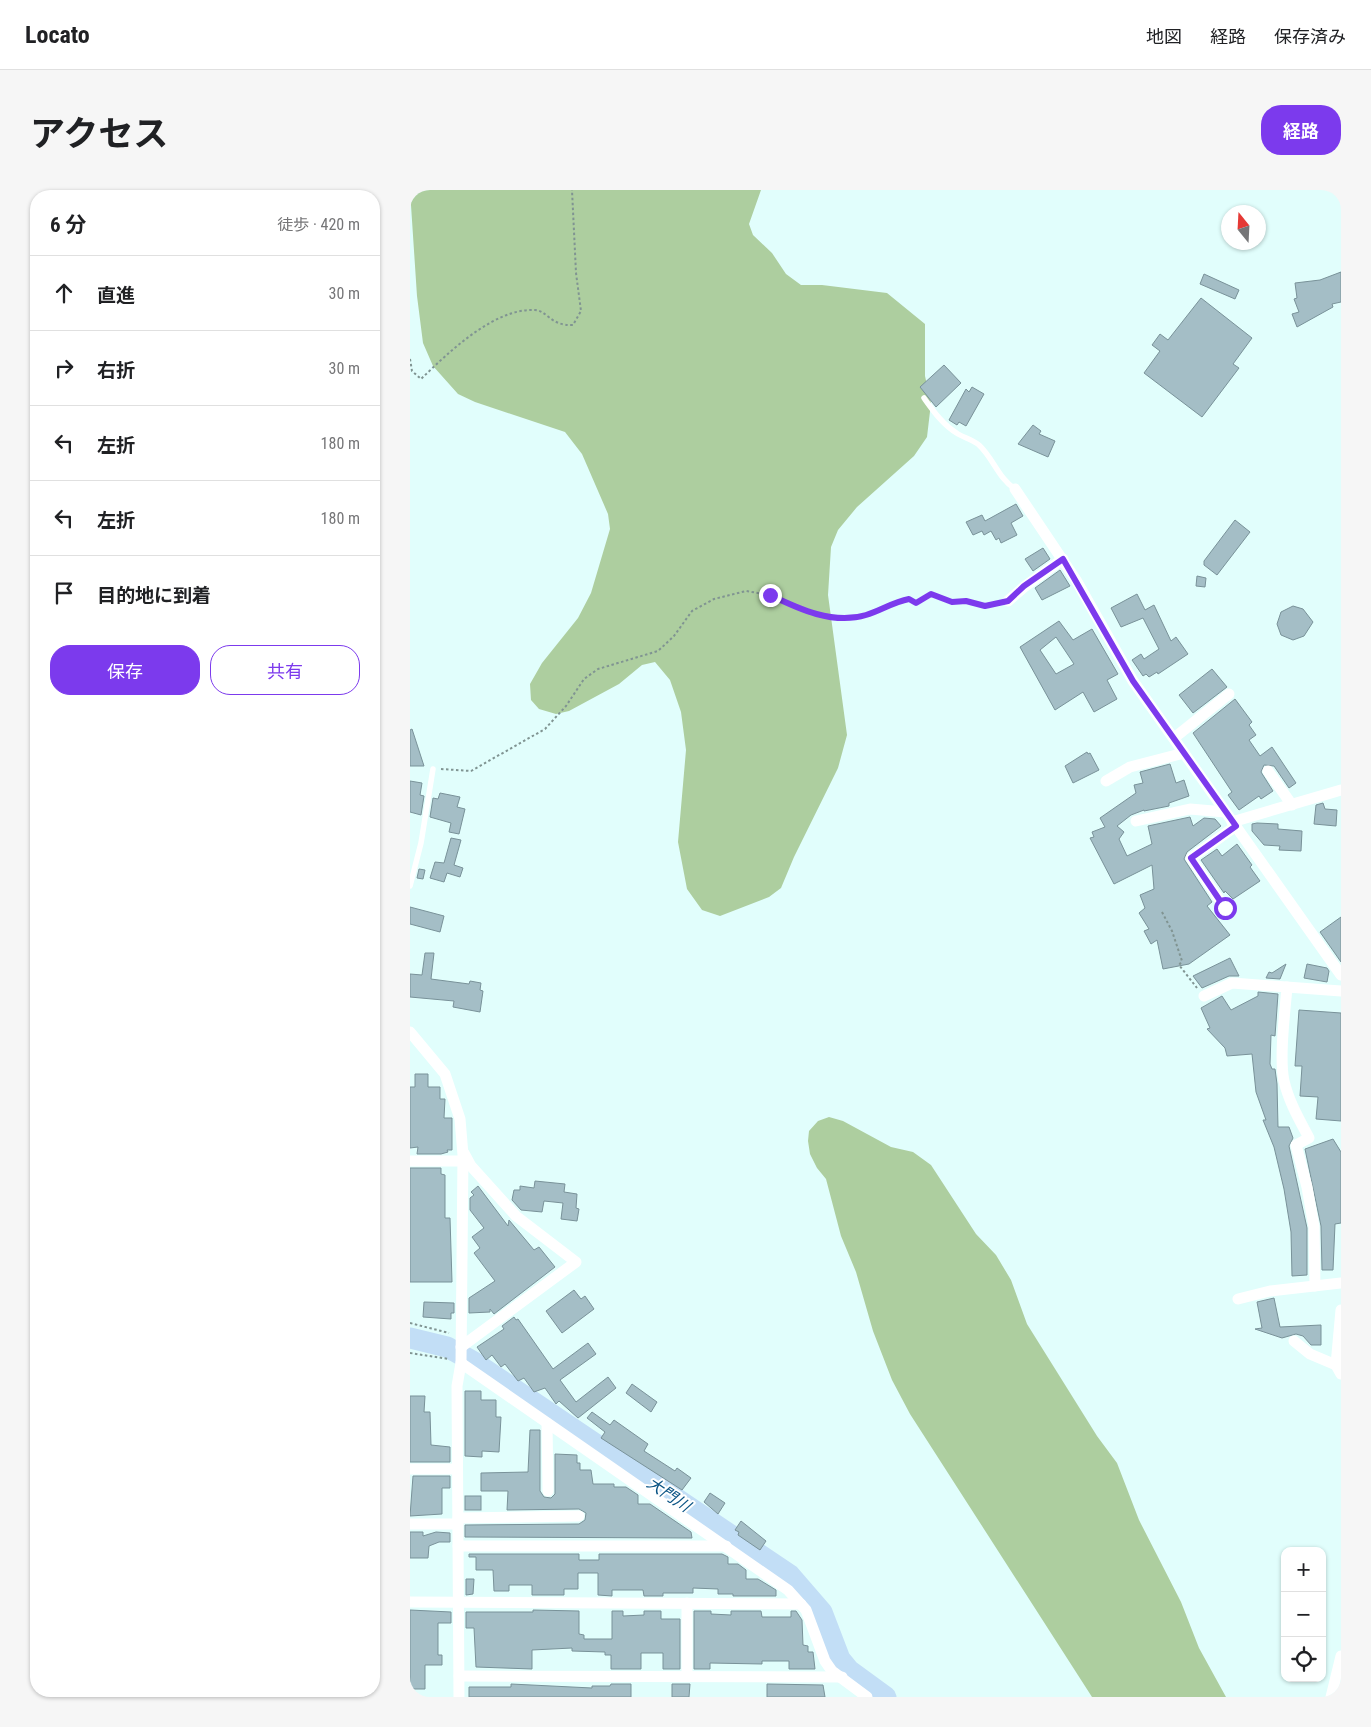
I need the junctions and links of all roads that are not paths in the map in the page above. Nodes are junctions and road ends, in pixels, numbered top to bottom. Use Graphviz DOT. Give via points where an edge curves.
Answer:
graph roads {
  1 [pos="924,398"];
  2 [pos="1016,489"];
  3 [pos="1063,559"];
  4 [pos="1008,601"];
  5 [pos="1229,694"];
  6 [pos="1174,738"];
  7 [pos="1184,753"];
  8 [pos="433,769"];
  9 [pos="1268,771"];
  10 [pos="1106,781"];
  11 [pos="1341,790"];
  12 [pos="1292,805"];
  13 [pos="1225,812"];
  14 [pos="1136,821"];
  15 [pos="1234,824"];
  16 [pos="410,886"];
  17 [pos="1225,908"];
  18 [pos="1341,974"];
  19 [pos="1288,987"];
  20 [pos="1341,991"];
  21 [pos="1204,996"];
  22 [pos="410,1032"];
  23 [pos="462,1148"];
  24 [pos="410,1161"];
  25 [pos="463,1161"];
  26 [pos="1341,1283"];
  27 [pos="1315,1286"];
  28 [pos="1238,1299"];
  29 [pos="1341,1310"];
  30 [pos="1294,1341"];
  31 [pos="461,1342"];
  32 [pos="461,1362"];
  33 [pos="1339,1369"];
  34 [pos="547,1423"];
  35 [pos="410,1469"];
  36 [pos="457,1469"];
  37 [pos="548,1491"];
  38 [pos="579,1516"];
  39 [pos="458,1521"];
  40 [pos="410,1524"];
  41 [pos="458,1546"];
  42 [pos="726,1546"];
  43 [pos="410,1602"];
  44 [pos="458,1602"];
  45 [pos="687,1603"];
  46 [pos="801,1604"];
  47 [pos="1341,1656"];
  48 [pos="458,1676"];
  49 [pos="688,1676"];
  50 [pos="842,1677"];
  51 [pos="459,1697"];
  52 [pos="867,1697"];
  53 [pos="1331,1697"];
  1 -- 2 [label="lane" via="950,430 977,443 1008,484"];
  2 -- 3 [label="street"];
  3 -- 4 [label="street"];
  3 -- 6 [label="street" via="1133,681"];
  5 -- 6 [label="street"];
  6 -- 7 [label="street"];
  7 -- 10 [label="street" via="1130,767"];
  7 -- 13 [label="street"];
  8 -- 16 [label="lane"];
  9 -- 12 [label="street"];
  11 -- 12 [label="street"];
  12 -- 15 [label="street"];
  13 -- 14 [label="street" via="1190,809"];
  13 -- 15 [label="street"];
  15 -- 17 [label="street" via="1191,858"];
  15 -- 18 [label="street"];
  19 -- 20 [label="street"];
  19 -- 21 [label="street" via="1232,983"];
  19 -- 27 [label="street" via="1283,1079 1291,1104 1309,1138 1296,1145 1314,1227"];
  22 -- 23 [label="street" via="445,1074 460,1119"];
  23 -- 25 [label="street"];
  23 -- 31 [label="street" via="470,1166 516,1216 576,1262"];
  24 -- 25 [label="street"];
  25 -- 31 [label="street"];
  26 -- 27 [label="street"];
  27 -- 28 [label="street" via="1270,1291"];
  29 -- 33 [label="street"];
  30 -- 33 [label="street" via="1310,1354"];
  31 -- 32 [label="street"];
  32 -- 34 [label="street"];
  32 -- 36 [label="street" via="457,1386"];
  34 -- 37 [label="street"];
  34 -- 42 [label="street"];
  35 -- 36 [label="street"];
  36 -- 39 [label="street"];
  38 -- 39 [label="street"];
  39 -- 40 [label="street"];
  39 -- 41 [label="street"];
  41 -- 42 [label="street"];
  41 -- 44 [label="street"];
  42 -- 46 [label="street" via="778,1581"];
  43 -- 44 [label="street"];
  44 -- 45 [label="street"];
  44 -- 48 [label="street"];
  45 -- 46 [label="street"];
  45 -- 49 [label="street"];
  46 -- 50 [label="street" via="825,1661"];
  47 -- 53 [label="street"];
  48 -- 49 [label="street"];
  48 -- 51 [label="street"];
  49 -- 50 [label="street"];
  50 -- 52 [label="street"];
}
